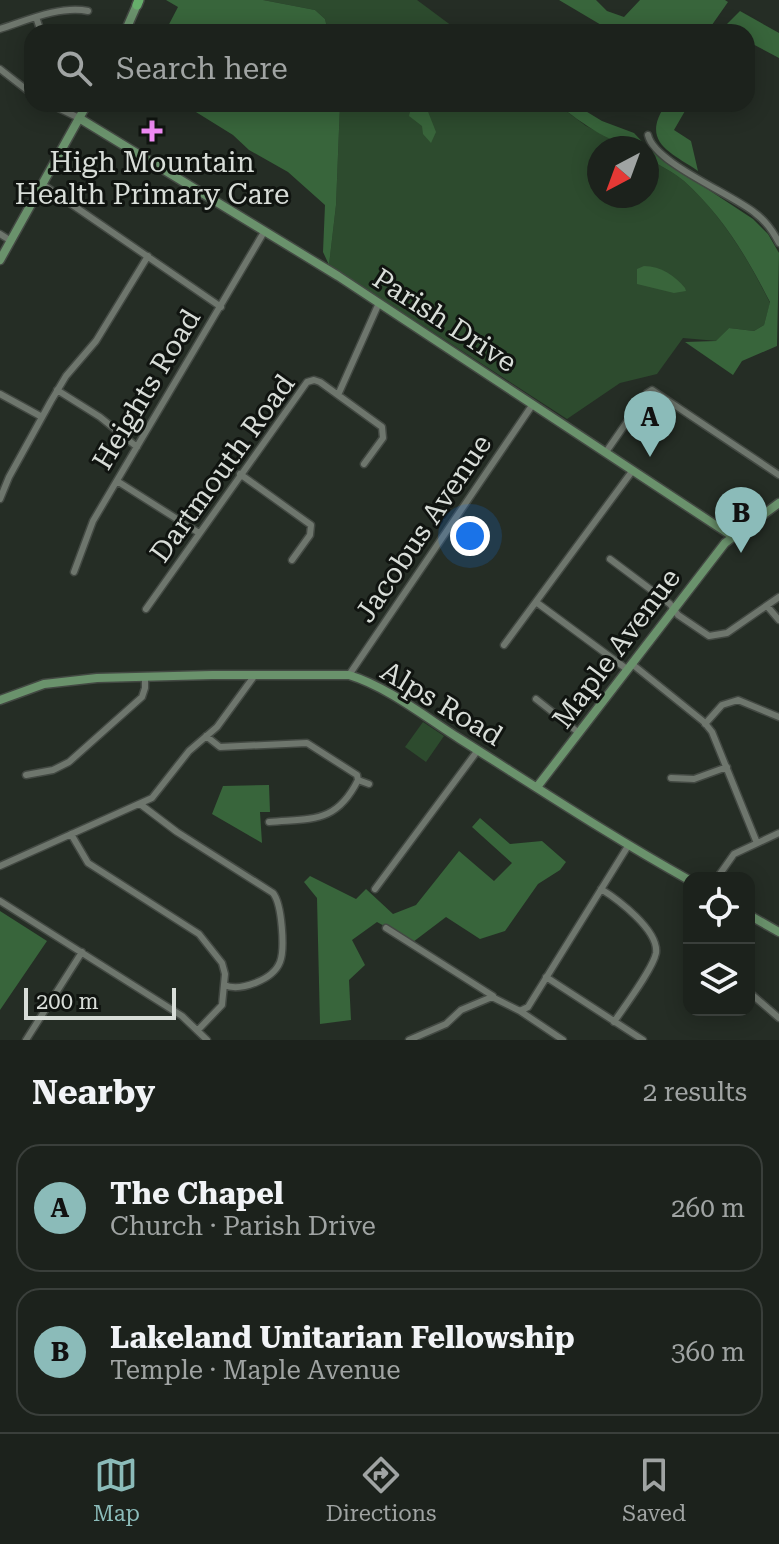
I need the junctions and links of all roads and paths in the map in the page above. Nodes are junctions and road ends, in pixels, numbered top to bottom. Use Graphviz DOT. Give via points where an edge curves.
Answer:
graph roads {
  1 [pos="138,2"];
  2 [pos="88,11"];
  3 [pos="36,17"];
  4 [pos="38,24"];
  5 [pos="128,24"];
  6 [pos="0,29"];
  7 [pos="0,69"];
  8 [pos="6,75"];
  9 [pos="0,84"];
  10 [pos="24,88"];
  11 [pos="67,112"];
  12 [pos="82,112"];
  13 [pos="79,118"];
  14 [pos="648,135"];
  15 [pos="42,184"];
  16 [pos="264,232"];
  17 [pos="0,234"];
  18 [pos="11,241"];
  19 [pos="779,243"];
  20 [pos="148,256"];
  21 [pos="0,260"];
  22 [pos="379,303"];
  23 [pos="221,307"];
  24 [pos="57,390"];
  25 [pos="0,394"];
  26 [pos="338,395"];
  27 [pos="533,404"];
  28 [pos="42,417"];
  29 [pos="137,447"];
  30 [pos="606,452"];
  31 [pos="364,464"];
  32 [pos="633,470"];
  33 [pos="240,474"];
  34 [pos="779,475"];
  35 [pos="117,481"];
  36 [pos="0,499"];
  37 [pos="779,503"];
  38 [pos="199,533"];
  39 [pos="732,536"];
  40 [pos="610,559"];
  41 [pos="292,560"];
  42 [pos="74,572"];
  43 [pos="779,597"];
  44 [pos="536,602"];
  45 [pos="767,606"];
  46 [pos="146,609"];
  47 [pos="674,609"];
  48 [pos="779,620"];
  49 [pos="504,645"];
  50 [pos="630,667"];
  51 [pos="256,674"];
  52 [pos="349,675"];
  53 [pos="145,677"];
  54 [pos="536,699"];
  55 [pos="0,700"];
  56 [pos="779,717"];
  57 [pos="705,724"];
  58 [pos="579,733"];
  59 [pos="206,736"];
  60 [pos="478,750"];
  61 [pos="727,767"];
  62 [pos="26,775"];
  63 [pos="671,778"];
  64 [pos="358,780"];
  65 [pos="369,784"];
  66 [pos="537,787"];
  67 [pos="140,804"];
  68 [pos="269,822"];
  69 [pos="779,833"];
  70 [pos="71,834"];
  71 [pos="757,843"];
  72 [pos="628,846"];
  73 [pos="0,866"];
  74 [pos="721,872"];
  75 [pos="683,877"];
  76 [pos="375,889"];
  77 [pos="601,889"];
  78 [pos="0,901"];
  79 [pos="755,918"];
  80 [pos="386,928"];
  81 [pos="779,932"];
  82 [pos="82,952"];
  83 [pos="546,977"];
  84 [pos="224,985"];
  85 [pos="755,997"];
  86 [pos="496,998"];
  87 [pos="520,1011"];
  88 [pos="779,1018"];
  89 [pos="614,1022"];
  90 [pos="198,1030"];
  91 [pos="26,1040"];
  92 [pos="207,1040"];
  93 [pos="409,1040"];
  94 [pos="563,1040"];
  95 [pos="643,1040"];
  1 -- 5 [label="street"];
  2 -- 3 [label="street"];
  3 -- 4 [label="street"];
  3 -- 6 [label="street"];
  7 -- 8 [label="street"];
  8 -- 9 [label="street"];
  8 -- 10 [label="street"];
  11 -- 13 [label="street"];
  12 -- 13 [label="street"];
  13 -- 15 [label="street"];
  13 -- 16 [label="street, Parish Drive"];
  14 -- 19 [label="street" via="654,149 670,161 755,212"];
  15 -- 18 [label="street"];
  15 -- 20 [label="street"];
  16 -- 22 [label="street, Parish Drive"];
  16 -- 23 [label="street, Heights Road"];
  17 -- 18 [label="street"];
  18 -- 21 [label="street"];
  20 -- 23 [label="street"];
  20 -- 24 [label="street" via="96,341"];
  22 -- 26 [label="street, Dartmouth Road"];
  22 -- 27 [label="street, Parish Drive"];
  23 -- 29 [label="street, Heights Road"];
  24 -- 28 [label="street"];
  24 -- 29 [label="street"];
  25 -- 28 [label="street"];
  26 -- 31 [label="street" via="383,430 381,442"];
  26 -- 33 [label="street, Dartmouth Road" via="317,381 303,386"];
  27 -- 30 [label="street, Parish Drive"];
  27 -- 52 [label="street, Jacobus Avenue"];
  28 -- 36 [label="street"];
  29 -- 35 [label="street, Heights Road"];
  30 -- 32 [label="street, Parish Drive"];
  30 -- 34 [label="street" via="652,390"];
  32 -- 39 [label="street, Parish Drive"];
  32 -- 44 [label="street"];
  33 -- 38 [label="street, Dartmouth Road"];
  33 -- 41 [label="street" via="311,525"];
  35 -- 38 [label="street"];
  35 -- 42 [label="street, Heights Road" via="88,530"];
  37 -- 39 [label="street"];
  38 -- 46 [label="street, Dartmouth Road"];
  39 -- 47 [label="street, Maple Avenue"];
  40 -- 47 [label="street"];
  43 -- 45 [label="street"];
  44 -- 49 [label="street"];
  44 -- 50 [label="street"];
  45 -- 47 [label="street" via="715,636 704,634"];
  45 -- 48 [label="street"];
  47 -- 50 [label="street, Maple Avenue"];
  50 -- 57 [label="street"];
  50 -- 58 [label="street, Maple Avenue"];
  51 -- 52 [label="street, Alps Road"];
  51 -- 53 [label="street, Alps Road"];
  51 -- 59 [label="street"];
  52 -- 60 [label="street, Alps Road"];
  53 -- 55 [label="street, Alps Road" via="44,684"];
  53 -- 62 [label="street" via="142,697 77,757 53,770"];
  54 -- 58 [label="street"];
  56 -- 57 [label="street" via="732,700"];
  57 -- 61 [label="street"];
  58 -- 66 [label="street, Maple Avenue"];
  59 -- 64 [label="street" via="220,747 307,743"];
  59 -- 67 [label="street"];
  60 -- 66 [label="street, Alps Road"];
  60 -- 76 [label="street"];
  61 -- 63 [label="street" via="694,779"];
  61 -- 71 [label="street"];
  64 -- 65 [label="street"];
  64 -- 68 [label="street" via="330,814"];
  66 -- 72 [label="street, Alps Road"];
  67 -- 70 [label="street"];
  67 -- 84 [label="street" via="279,901 278,966 242,987"];
  69 -- 71 [label="street"];
  70 -- 73 [label="street"];
  70 -- 84 [label="street" via="93,866 205,939 222,963"];
  71 -- 74 [label="street" via="734,854"];
  72 -- 75 [label="street, Alps Road"];
  72 -- 77 [label="street"];
  77 -- 83 [label="street"];
  77 -- 89 [label="street" via="628,907 656,947 653,961"];
  78 -- 82 [label="street"];
  79 -- 81 [label="street"];
  80 -- 86 [label="street"];
  82 -- 90 [label="street"];
  82 -- 91 [label="street"];
  83 -- 87 [label="street"];
  83 -- 89 [label="street"];
  84 -- 90 [label="street" via="221,1008"];
  85 -- 88 [label="street"];
  86 -- 87 [label="street"];
  86 -- 93 [label="street" via="469,1006 446,1024"];
  87 -- 94 [label="street"];
  89 -- 95 [label="street"];
  90 -- 92 [label="street"];
}
